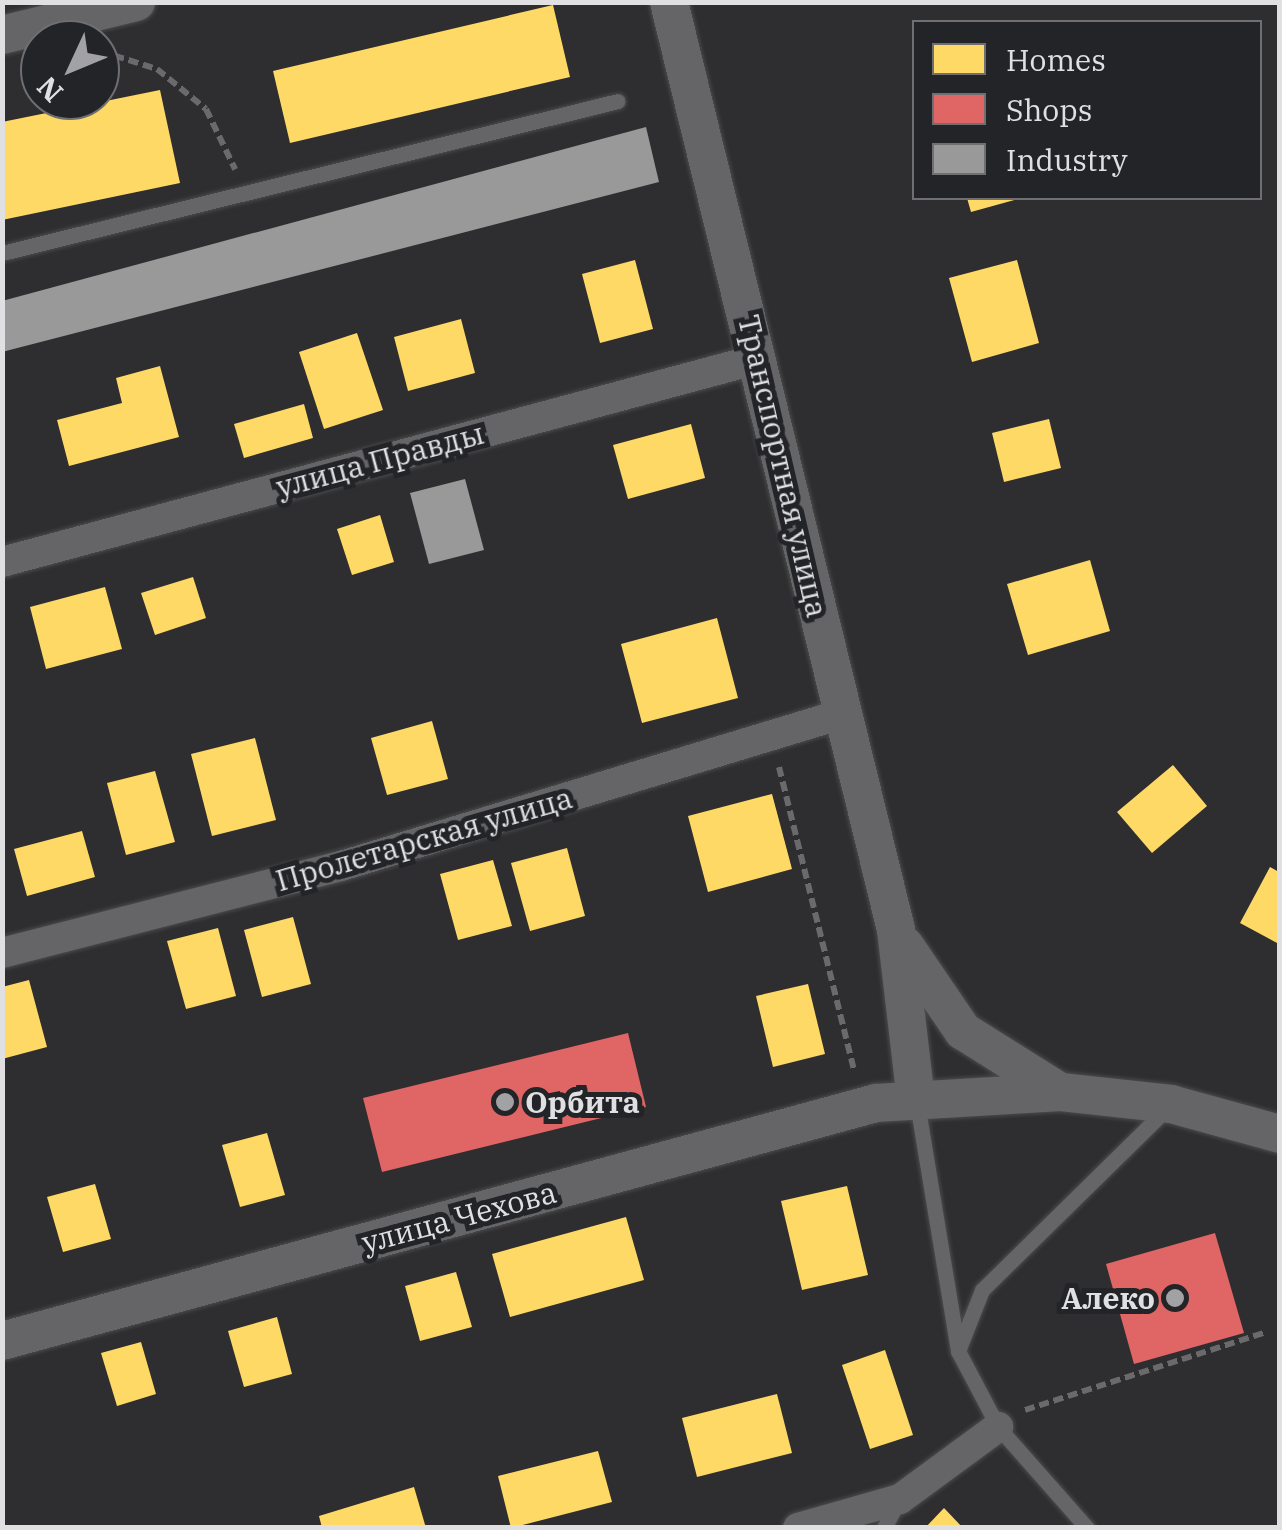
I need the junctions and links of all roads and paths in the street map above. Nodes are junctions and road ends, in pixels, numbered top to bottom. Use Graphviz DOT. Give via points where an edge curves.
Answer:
graph roads {
  1 [pos="136,2"];
  2 [pos="669,2"];
  3 [pos="2,35"];
  4 [pos="120,57"];
  5 [pos="618,100"];
  6 [pos="247,192"];
  7 [pos="2,252"];
  8 [pos="758,359"];
  9 [pos="2,562"];
  10 [pos="842,714"];
  11 [pos="771,735"];
  12 [pos="896,930"];
  13 [pos="2,953"];
  14 [pos="856,1077"];
  15 [pos="1061,1092"];
  16 [pos="916,1099"];
  17 [pos="1171,1104"];
  18 [pos="1280,1134"];
  19 [pos="1266,1332"];
  20 [pos="2,1341"];
  21 [pos="958,1351"];
  22 [pos="1024,1410"];
  23 [pos="998,1427"];
  24 [pos="900,1498"];
  25 [pos="798,1528"];
  26 [pos="884,1528"];
  27 [pos="1086,1528"];
  1 -- 3 [label="street"];
  2 -- 8 [label="street, Транспортная улица"];
  4 -- 6 [label="path" via="158,69 206,109"];
  5 -- 6 [label="lane"];
  6 -- 7 [label="lane"];
  8 -- 9 [label="street, улица Правды"];
  8 -- 10 [label="street, Транспортная улица"];
  10 -- 11 [label="street, Пролетарская улица"];
  10 -- 12 [label="street, Транспортная улица"];
  11 -- 13 [label="street, Пролетарская улица" via="341,866"];
  11 -- 14 [label="path"];
  12 -- 15 [label="street" via="963,1031"];
  12 -- 16 [label="street"];
  15 -- 16 [label="street"];
  15 -- 17 [label="street"];
  16 -- 20 [label="street, улица Чехова"];
  16 -- 21 [label="lane"];
  17 -- 18 [label="street"];
  17 -- 21 [label="lane" via="982,1290"];
  19 -- 22 [label="path"];
  21 -- 23 [label="lane"];
  23 -- 24 [label="street"];
  23 -- 27 [label="lane"];
  24 -- 25 [label="street"];
  24 -- 26 [label="lane"];
}
